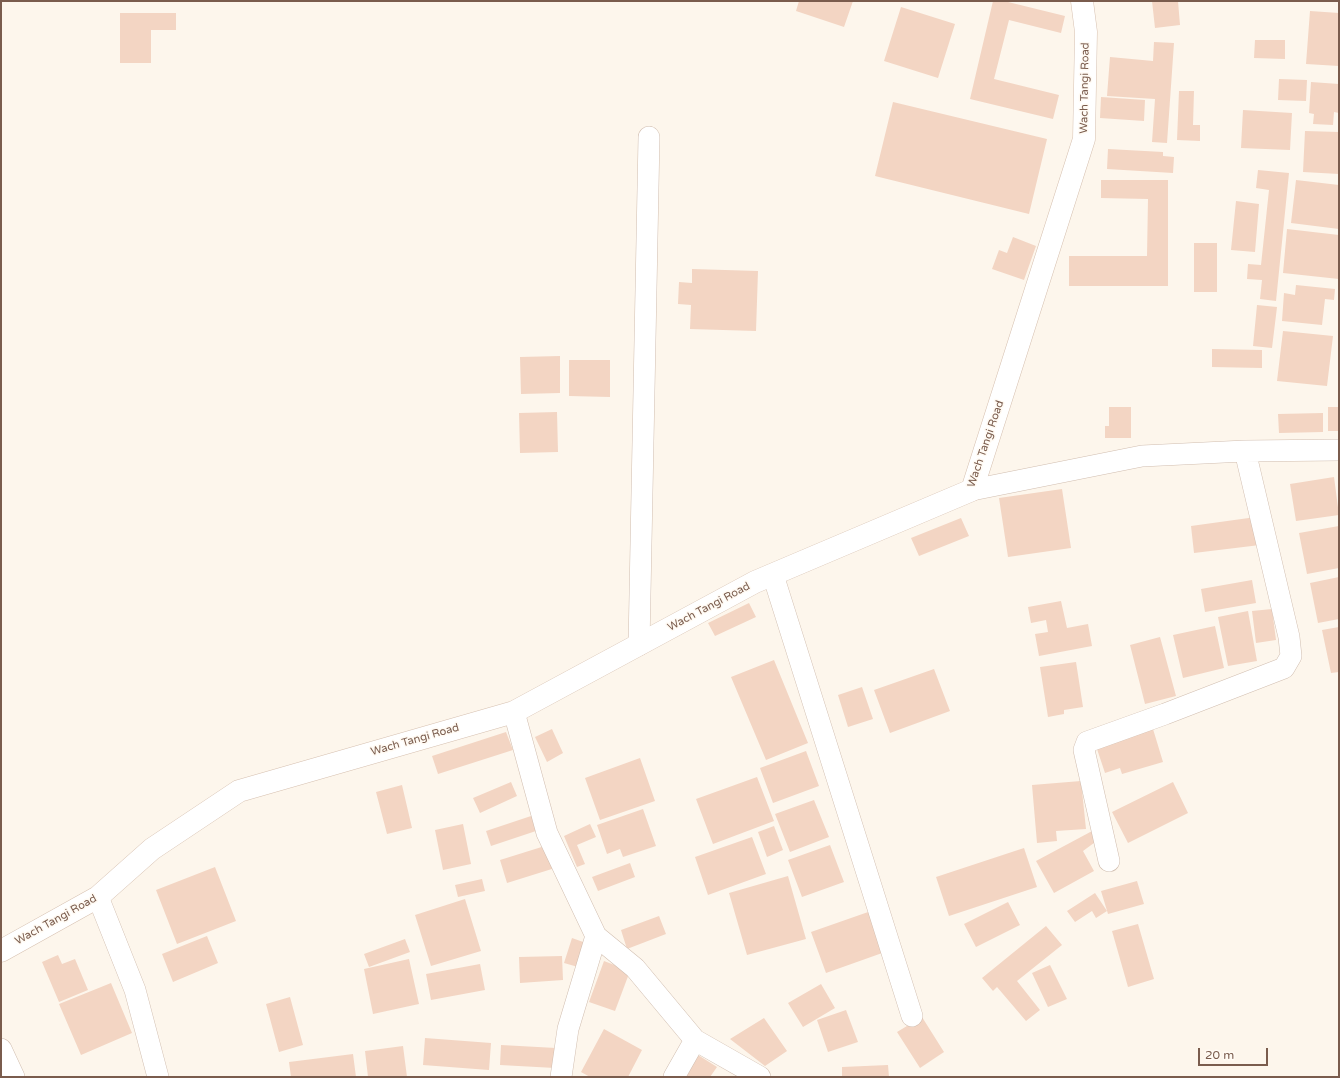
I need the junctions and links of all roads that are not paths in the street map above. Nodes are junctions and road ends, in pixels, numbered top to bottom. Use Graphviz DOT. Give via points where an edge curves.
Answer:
graph roads {
  1 [pos="1082,1"];
  2 [pos="649,137"];
  3 [pos="1339,450"];
  4 [pos="1245,451"];
  5 [pos="972,490"];
  6 [pos="773,575"];
  7 [pos="639,645"];
  8 [pos="514,712"];
  9 [pos="1109,861"];
  10 [pos="98,897"];
  11 [pos="596,936"];
  12 [pos="1,951"];
  13 [pos="912,1016"];
  14 [pos="695,1040"];
  15 [pos="1,1049"];
  16 [pos="14,1077"];
  17 [pos="158,1077"];
  18 [pos="561,1077"];
  19 [pos="674,1077"];
  20 [pos="760,1077"];
  1 -- 5 [label="main road, Wach Tangi Road" via="1086,32 1084,139"];
  2 -- 7 [label="street"];
  3 -- 4 [label="street"];
  4 -- 5 [label="street" via="1142,456"];
  4 -- 9 [label="street" via="1289,637 1291,656 1284,668 1087,742 1084,750"];
  5 -- 6 [label="main road, Wach Tangi Road"];
  6 -- 7 [label="main road, Wach Tangi Road" via="755,582"];
  6 -- 13 [label="street"];
  7 -- 8 [label="main road, Wach Tangi Road"];
  8 -- 10 [label="main road, Wach Tangi Road" via="239,791 152,849"];
  8 -- 11 [label="street" via="547,833"];
  10 -- 12 [label="main road, Wach Tangi Road"];
  10 -- 17 [label="street" via="135,990"];
  11 -- 14 [label="street" via="635,968"];
  11 -- 18 [label="street" via="568,1029"];
  14 -- 19 [label="street"];
  14 -- 20 [label="street"];
  15 -- 16 [label="street"];
}
